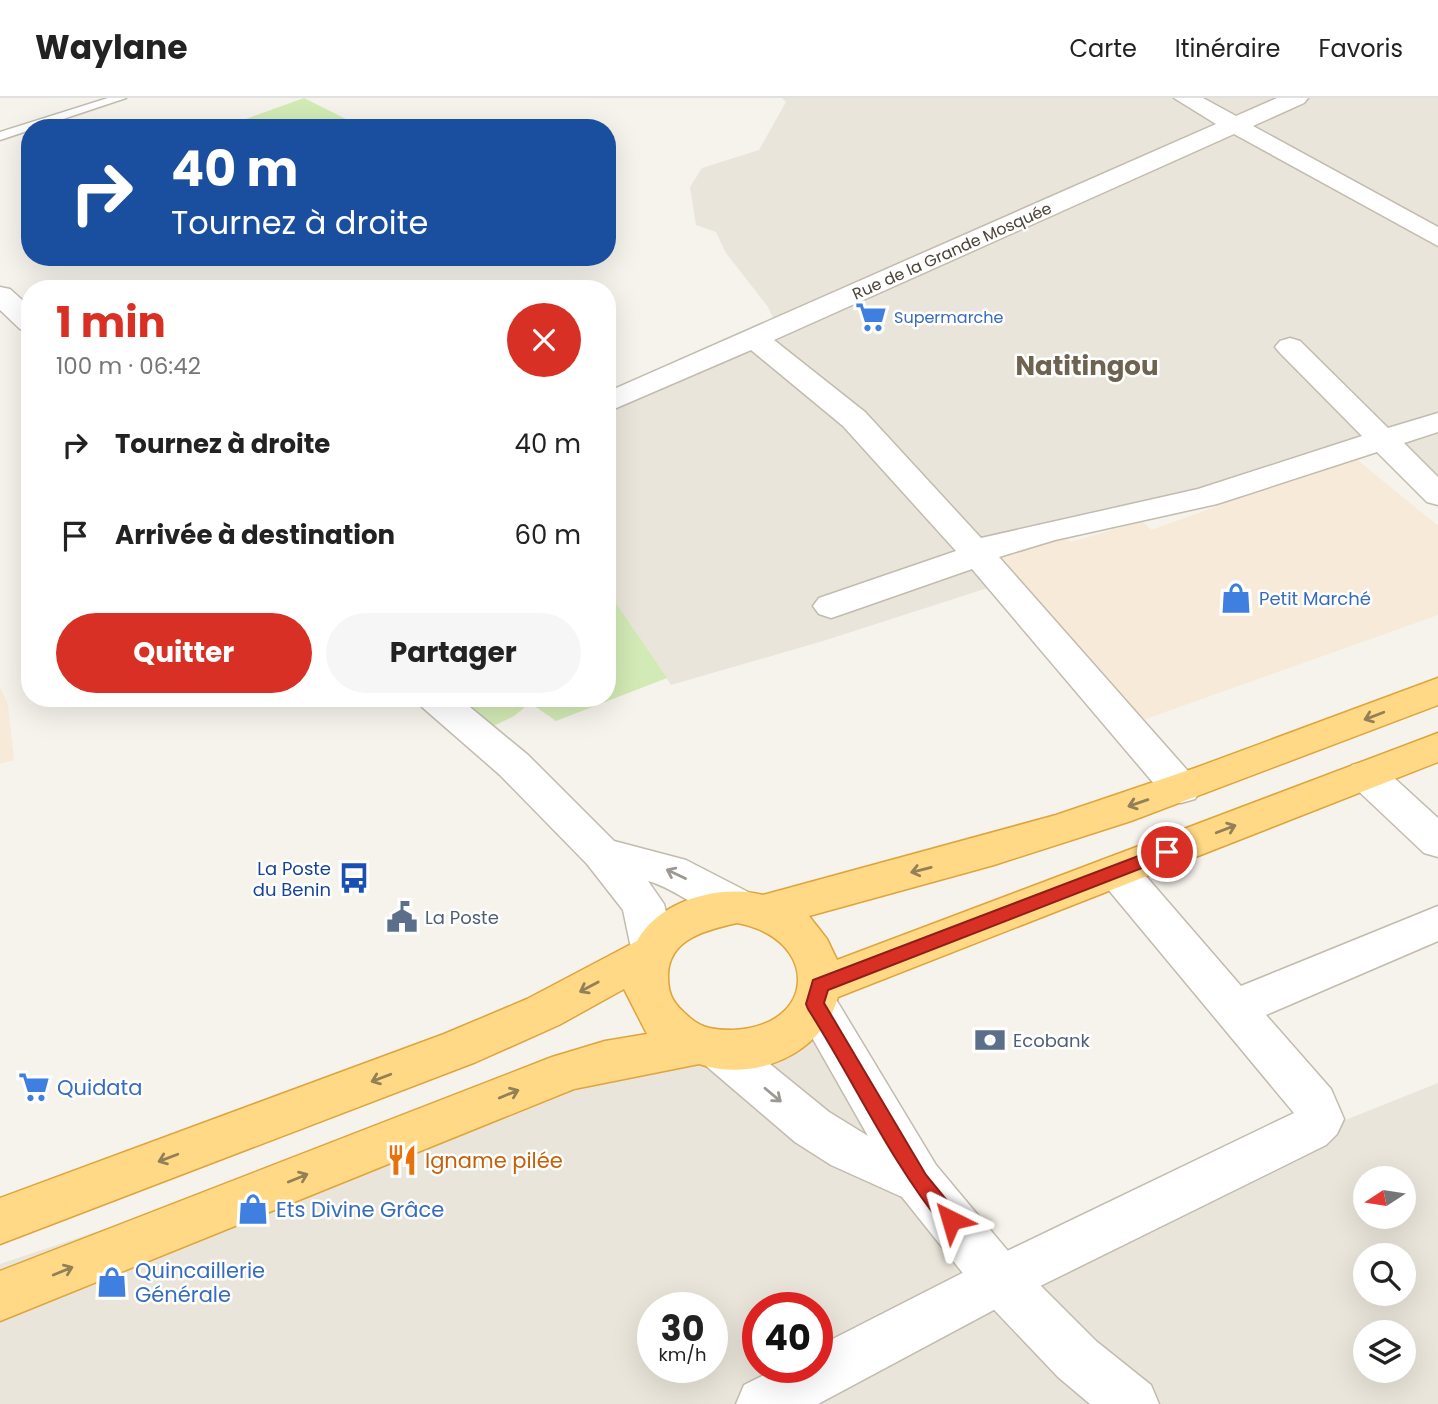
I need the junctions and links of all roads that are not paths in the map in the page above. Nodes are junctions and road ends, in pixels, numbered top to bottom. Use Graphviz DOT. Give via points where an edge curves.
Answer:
graph roads {
  1 [pos="120,98"];
  2 [pos="1186,98"];
  3 [pos="1296,98"];
  4 [pos="54,119"];
  5 [pos="1234,125"];
  6 [pos="21,129"];
  7 [pos="0,136"];
  8 [pos="1438,239"];
  9 [pos="0,295"];
  10 [pos="21,315"];
  11 [pos="755,339"];
  12 [pos="1290,347"];
  13 [pos="616,399"];
  14 [pos="1438,422"];
  15 [pos="1384,440"];
  16 [pos="1438,495"];
  17 [pos="978,555"];
  18 [pos="831,606"];
  19 [pos="1438,691"];
  20 [pos="446,707"];
  21 [pos="1438,747"];
  22 [pos="1366,775"];
  23 [pos="1181,789"];
  24 [pos="1438,842"];
  25 [pos="601,853"];
  26 [pos="1117,871"];
  27 [pos="751,908"];
  28 [pos="1438,923"];
  29 [pos="651,951"];
  30 [pos="817,995"];
  31 [pos="1236,1008"];
  32 [pos="709,1048"];
  33 [pos="919,1181"];
  34 [pos="0,1221"];
  35 [pos="1000,1280"];
  36 [pos="0,1296"];
  37 [pos="763,1404"];
  38 [pos="1132,1404"];
  1 -- 4 [label="lane"];
  2 -- 5 [label="street"];
  3 -- 5 [label="street, Rue de la Grande Mosquée"];
  5 -- 8 [label="street"];
  5 -- 11 [label="street, Rue de la Grande Mosquée"];
  6 -- 7 [label="lane"];
  9 -- 10 [label="street"];
  11 -- 13 [label="street, Rue de la Grande Mosquée"];
  11 -- 17 [label="street" via="854,419"];
  12 -- 15 [label="street"];
  14 -- 15 [label="street"];
  15 -- 16 [label="street"];
  15 -- 17 [label="street" via="1205,497 1052,530 992,546"];
  17 -- 18 [label="street"];
  17 -- 23 [label="street"];
  19 -- 23 [label="highway, one-way"];
  20 -- 25 [label="street" via="514,765"];
  21 -- 22 [label="highway"];
  22 -- 24 [label="street"];
  26 -- 22 [label="highway, one-way"];
  23 -- 27 [label="highway, one-way" via="965,859"];
  27 -- 25 [label="street, one-way" via="671,871"];
  25 -- 29 [label="street" via="643,904"];
  26 -- 30 [label="highway"];
  26 -- 31 [label="street"];
  27 -- 29 [label="highway" via="709,908 683,918 662,933"];
  27 -- 30 [label="highway" via="784,919 806,940 819,967"];
  28 -- 31 [label="street"];
  29 -- 32 [label="highway" via="643,974 646,996 657,1017 674,1034"];
  29 -- 34 [label="highway, one-way" via="543,1012 460,1048"];
  30 -- 32 [label="highway" via="804,1021 768,1046"];
  30 -- 33 [label="street"];
  31 -- 35 [label="street" via="1314,1103 1320,1119 1309,1130"];
  32 -- 33 [label="street, one-way" via="848,1150"];
  36 -- 32 [label="highway, one-way" via="568,1071 606,1061"];
  33 -- 35 [label="street"];
  35 -- 37 [label="street"];
  35 -- 38 [label="street" via="1077,1359"];
}
